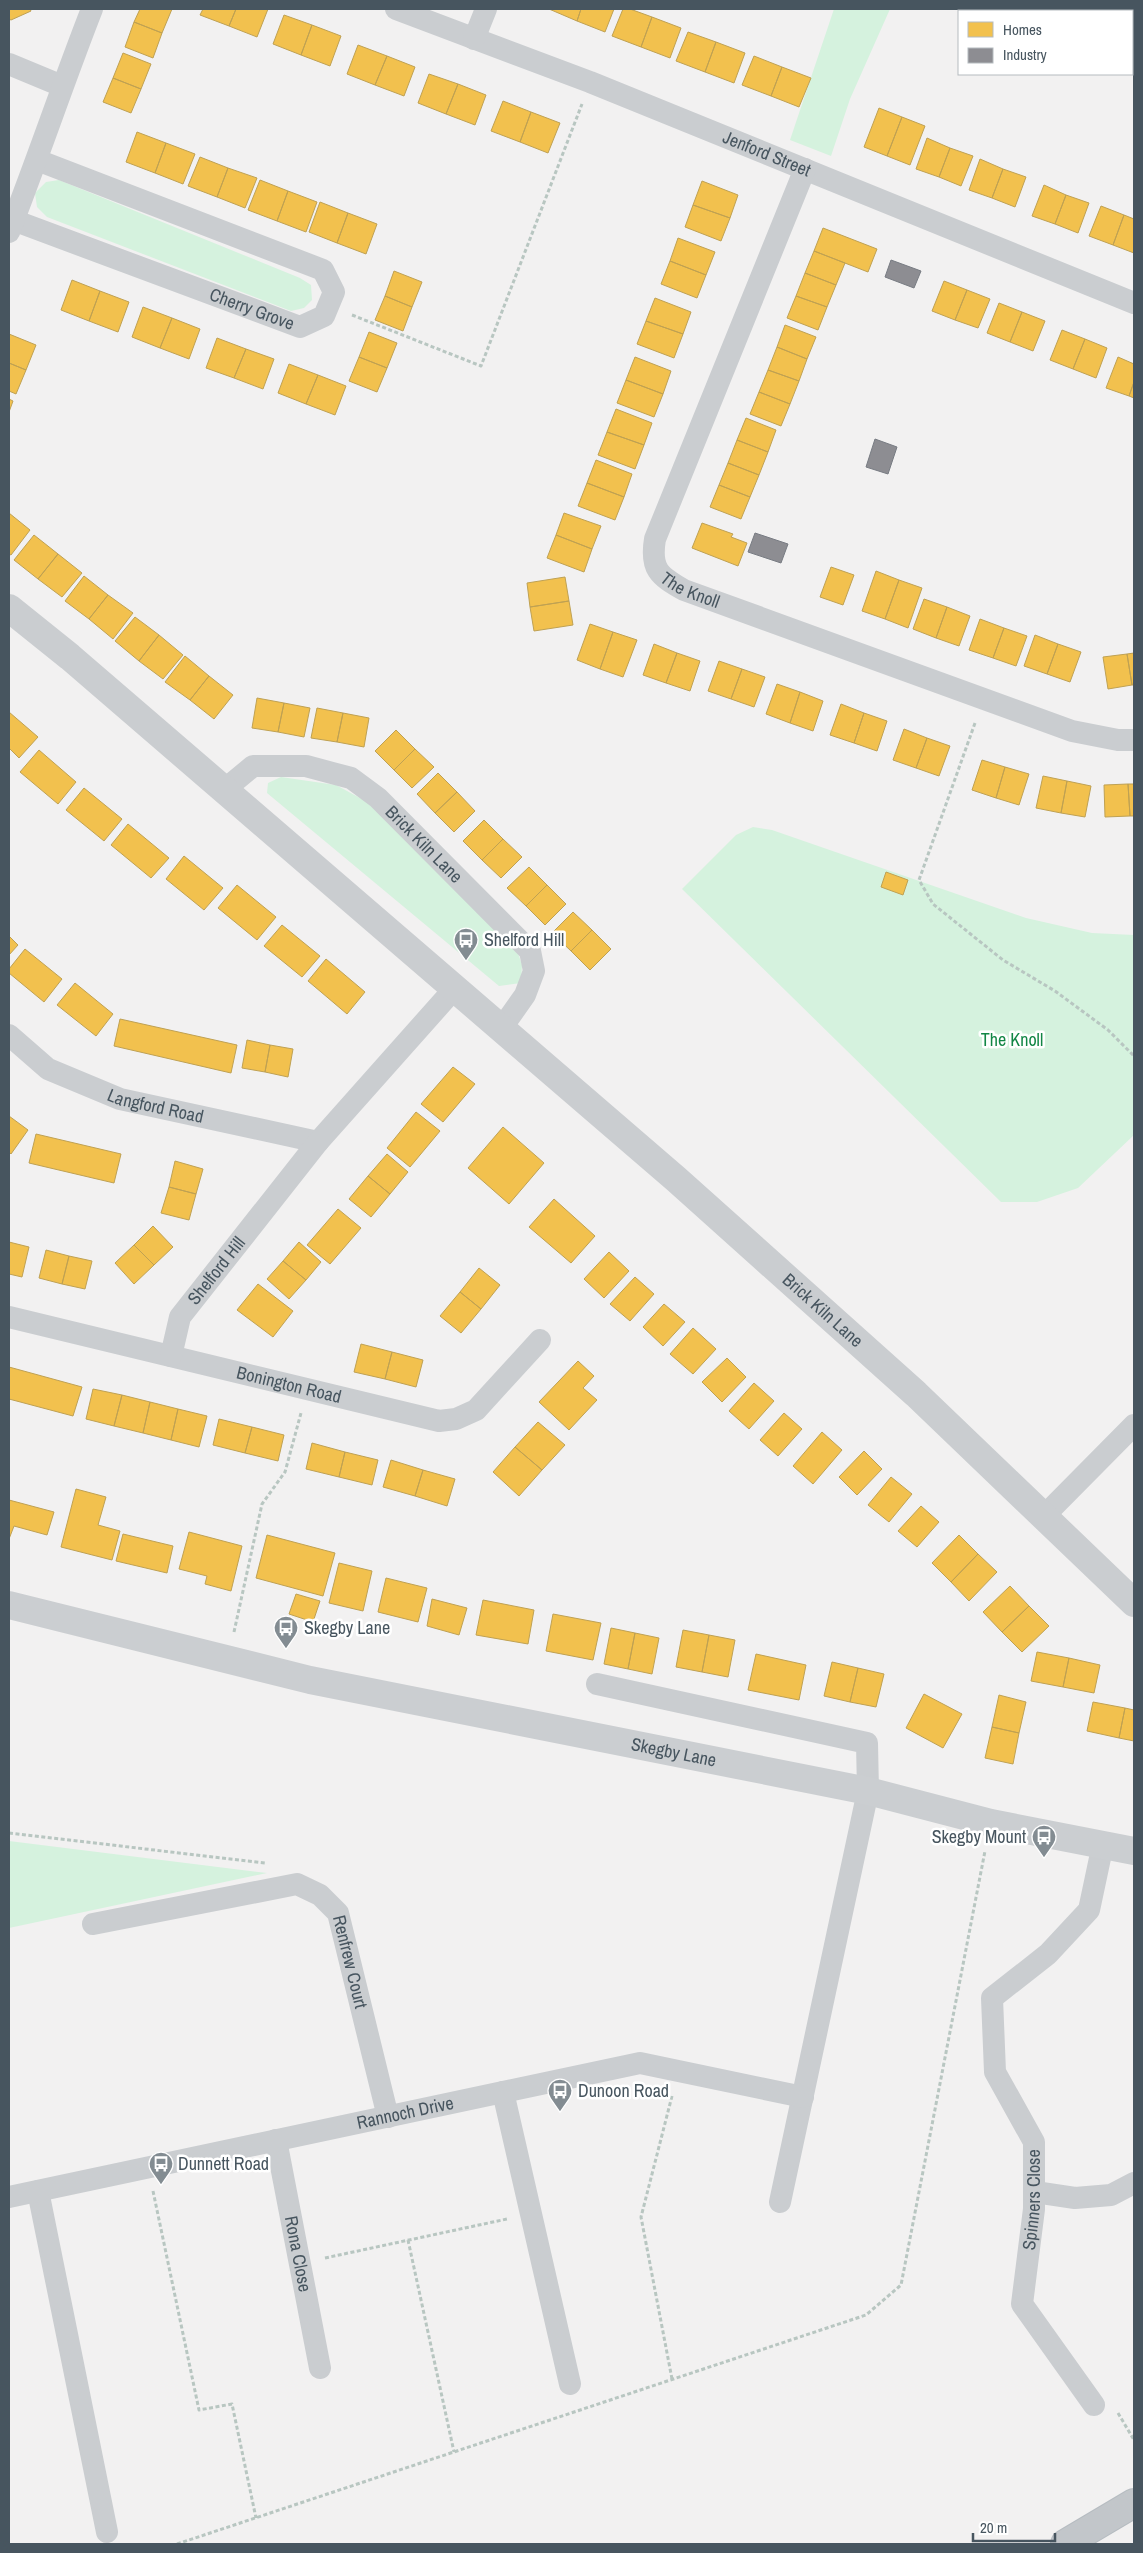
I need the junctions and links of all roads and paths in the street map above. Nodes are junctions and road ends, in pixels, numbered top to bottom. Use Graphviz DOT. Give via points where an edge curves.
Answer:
graph roads {
  1 [pos="92,9"];
  2 [pos="396,9"];
  3 [pos="486,9"];
  4 [pos="474,39"];
  5 [pos="9,64"];
  6 [pos="590,82"];
  7 [pos="62,86"];
  8 [pos="38,160"];
  9 [pos="805,169"];
  10 [pos="11,226"];
  11 [pos="1134,303"];
  12 [pos="329,305"];
  13 [pos="9,608"];
  14 [pos="983,698"];
  15 [pos="1134,740"];
  16 [pos="224,790"];
  17 [pos="454,989"];
  18 [pos="501,1029"];
  19 [pos="9,1036"];
  20 [pos="1134,1056"];
  21 [pos="318,1142"];
  22 [pos="9,1317"];
  23 [pos="540,1340"];
  24 [pos="171,1356"];
  25 [pos="307,1390"];
  26 [pos="1134,1425"];
  27 [pos="1044,1516"];
  28 [pos="1134,1603"];
  29 [pos="9,1605"];
  30 [pos="228,1660"];
  31 [pos="597,1684"];
  32 [pos="868,1792"];
  33 [pos="991,1822"];
  34 [pos="9,1833"];
  35 [pos="1103,1844"];
  36 [pos="1134,1850"];
  37 [pos="297,1884"];
  38 [pos="93,1924"];
  39 [pos="679,2071"];
  40 [pos="503,2092"];
  41 [pos="803,2097"];
  42 [pos="388,2117"];
  43 [pos="276,2140"];
  44 [pos="148,2167"];
  45 [pos="1134,2183"];
  46 [pos="38,2191"];
  47 [pos="1035,2192"];
  48 [pos="9,2197"];
  49 [pos="780,2202"];
  50 [pos="530,2214"];
  51 [pos="408,2240"];
  52 [pos="300,2263"];
  53 [pos="320,2368"];
  54 [pos="672,2379"];
  55 [pos="570,2384"];
  56 [pos="1094,2405"];
  57 [pos="454,2452"];
  58 [pos="1134,2503"];
  59 [pos="256,2518"];
  60 [pos="107,2532"];
  61 [pos="1077,2541"];
  62 [pos="177,2544"];
  1 -- 7 [label="street, Cherry Grove"];
  2 -- 4 [label="street, Jenford Street"];
  3 -- 4 [label="street"];
  4 -- 6 [label="street, Jenford Street"];
  5 -- 7 [label="street"];
  6 -- 9 [label="street, Jenford Street"];
  6 -- 12 [label="path" via="481,366"];
  7 -- 8 [label="street, Cherry Grove"];
  8 -- 10 [label="street, Cherry Grove"];
  8 -- 12 [label="street" via="323,270 334,292"];
  9 -- 11 [label="street, Jenford Street"];
  9 -- 14 [label="street, The Knoll" via="655,539 652,558 662,577 684,590"];
  10 -- 12 [label="street, Cherry Grove" via="300,327 324,316"];
  13 -- 16 [label="street, Brick Kiln Lane"];
  14 -- 15 [label="street, The Knoll" via="1072,731"];
  14 -- 20 [label="path" via="919,880 933,904 1003,960 1055,991 1108,1030"];
  16 -- 17 [label="street, Brick Kiln Lane"];
  16 -- 18 [label="street, Brick Kiln Lane" via="252,766 306,766 351,778 378,798 530,951 534,971 525,995"];
  17 -- 18 [label="street, Brick Kiln Lane"];
  17 -- 21 [label="street, Shelford Hill"];
  18 -- 27 [label="street, Brick Kiln Lane" via="676,1179 916,1394"];
  19 -- 21 [label="street, Langford Road" via="48,1069 120,1100"];
  21 -- 24 [label="street, Shelford Hill" via="180,1317"];
  22 -- 24 [label="street, Bonington Road"];
  23 -- 25 [label="street, Bonington Road" via="476,1410 456,1419 439,1421"];
  24 -- 25 [label="street, Bonington Road"];
  25 -- 30 [label="path" via="285,1472 262,1504"];
  26 -- 27 [label="street"];
  27 -- 28 [label="street, Brick Kiln Lane"];
  29 -- 30 [label="main road, Skegby Lane"];
  30 -- 32 [label="main road, Skegby Lane" via="310,1680"];
  31 -- 32 [label="street" via="867,1743"];
  32 -- 33 [label="main road, Skegby Lane"];
  32 -- 41 [label="street"];
  33 -- 35 [label="main road, Skegby Lane"];
  33 -- 54 [label="path" via="900,2285 866,2314"];
  34 -- 37 [label="path" via="293,1866"];
  35 -- 36 [label="main road, Skegby Lane"];
  35 -- 47 [label="street, Spinners Close" via="1089,1910 1048,1954 992,1998 995,2072 1034,2142"];
  37 -- 38 [label="street"];
  37 -- 42 [label="street, Renfrew Court" via="320,1895 338,1914"];
  39 -- 40 [label="street, Rannoch Drive" via="640,2063"];
  39 -- 41 [label="street, Rannoch Drive"];
  39 -- 54 [label="path" via="641,2217"];
  40 -- 42 [label="street, Rannoch Drive"];
  40 -- 50 [label="street"];
  41 -- 49 [label="street"];
  42 -- 43 [label="street, Rannoch Drive"];
  43 -- 44 [label="street, Rannoch Drive"];
  43 -- 52 [label="street, Rona Close"];
  44 -- 46 [label="street, Rannoch Drive"];
  44 -- 59 [label="path" via="199,2410 232,2404"];
  45 -- 47 [label="street" via="1112,2195 1075,2198"];
  46 -- 48 [label="street, Rannoch Drive"];
  46 -- 60 [label="street"];
  47 -- 56 [label="street, Spinners Close" via="1022,2304"];
  50 -- 51 [label="path"];
  50 -- 55 [label="street"];
  51 -- 52 [label="path"];
  51 -- 57 [label="path"];
  52 -- 53 [label="street, Rona Close"];
  54 -- 57 [label="path"];
  57 -- 59 [label="path"];
  58 -- 61 [label="highway"];
  59 -- 62 [label="path"];
}
